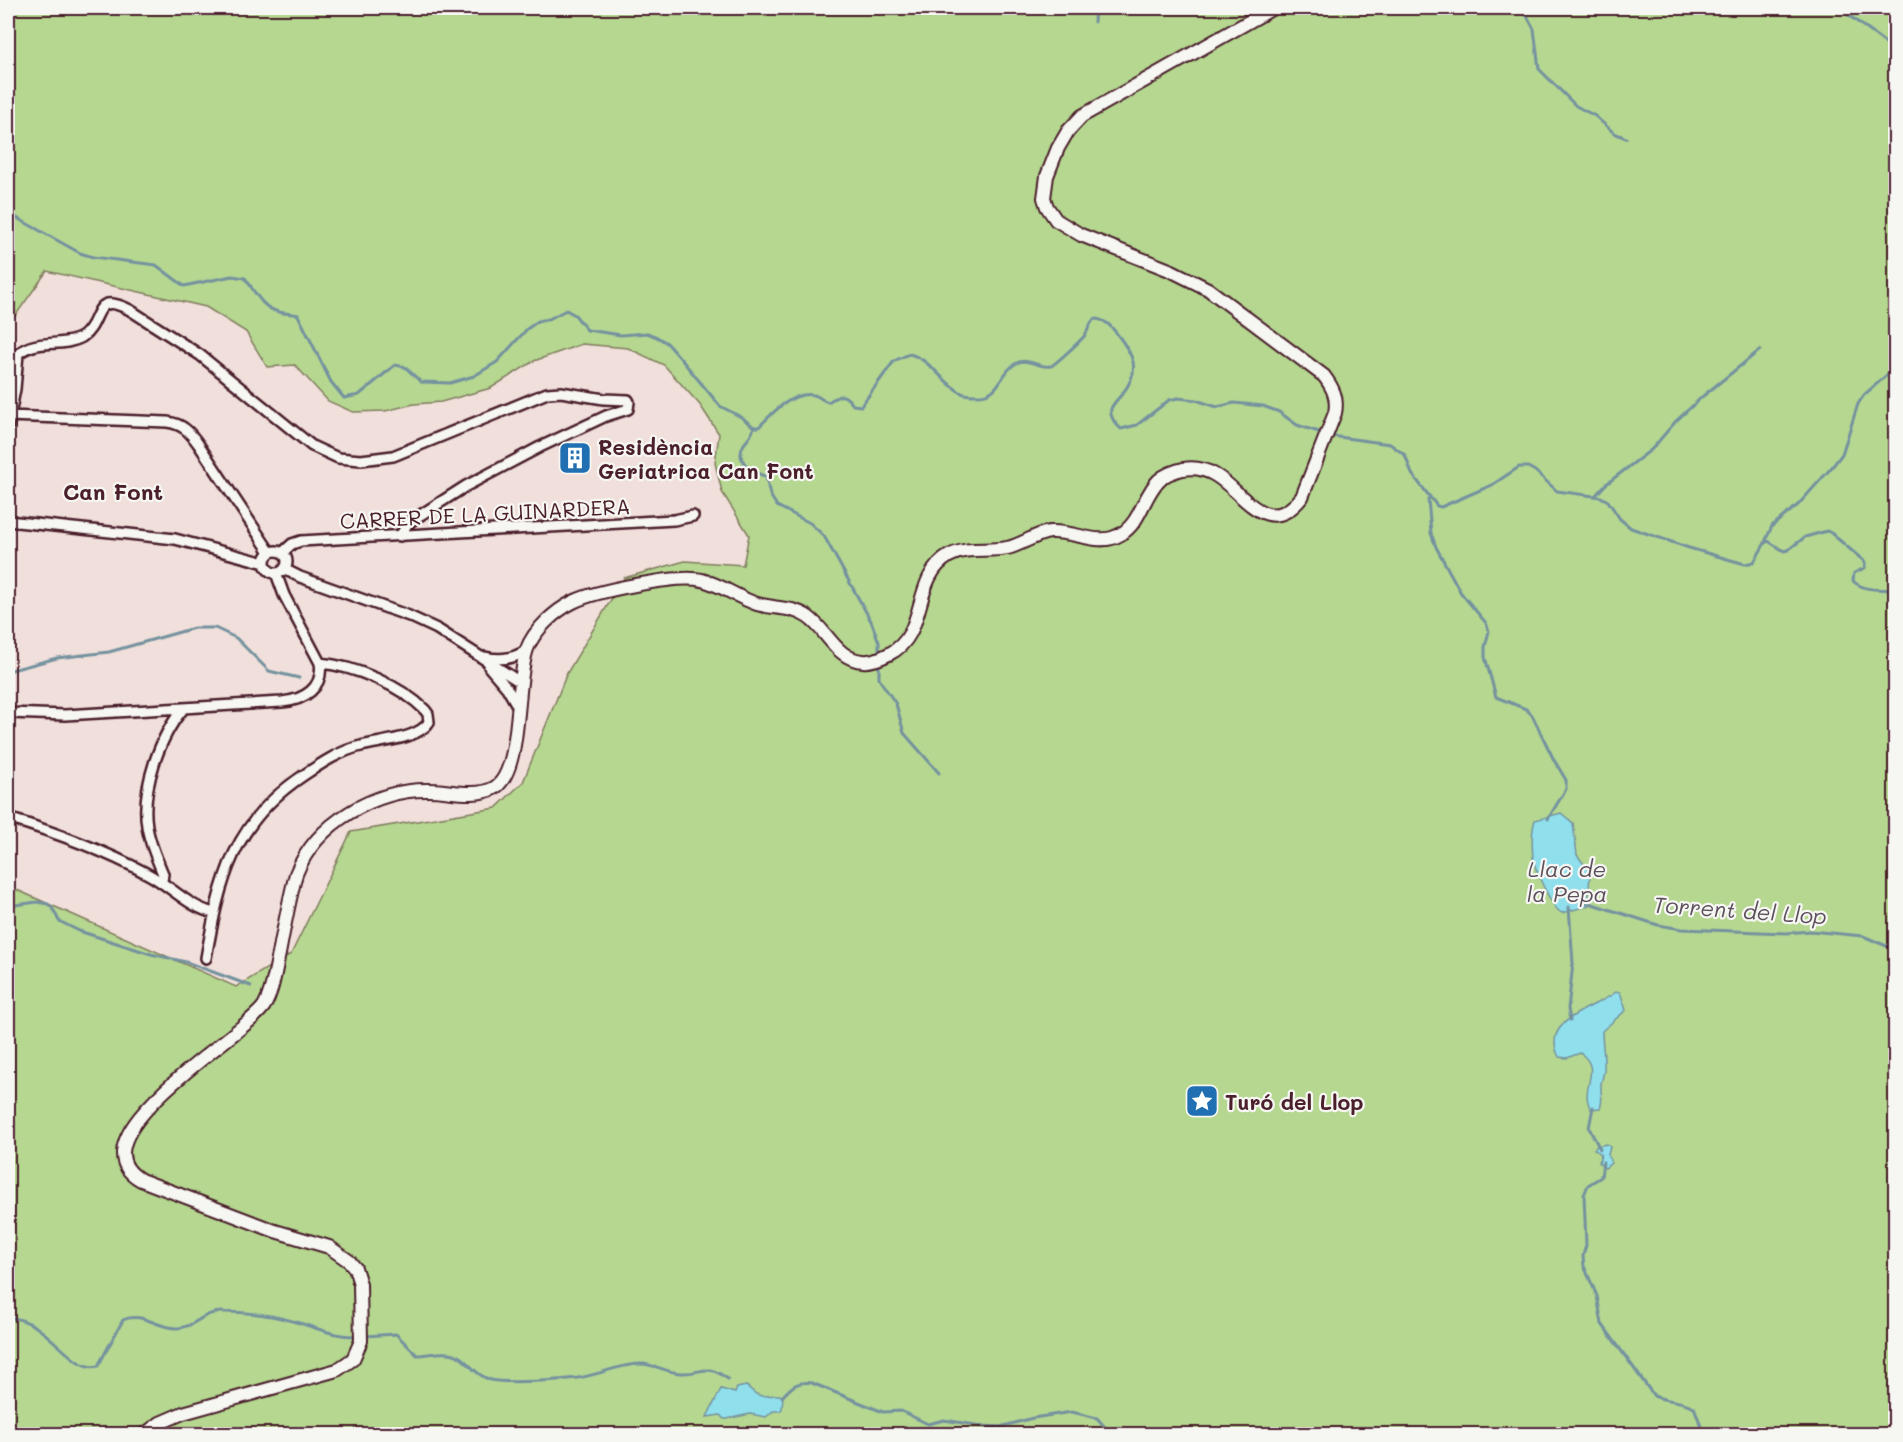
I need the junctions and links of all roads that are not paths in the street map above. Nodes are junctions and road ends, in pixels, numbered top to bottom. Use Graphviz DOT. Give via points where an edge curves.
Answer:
graph roads {
  1 [pos="1273,8"];
  2 [pos="8,419"];
  3 [pos="693,516"];
  4 [pos="8,521"];
  5 [pos="400,536"];
  6 [pos="270,552"];
  7 [pos="282,553"];
  8 [pos="265,563"];
  9 [pos="280,571"];
  10 [pos="527,650"];
  11 [pos="477,655"];
  12 [pos="320,663"];
  13 [pos="520,682"];
  14 [pos="518,707"];
  15 [pos="184,708"];
  16 [pos="8,714"];
  17 [pos="8,818"];
  18 [pos="162,881"];
  19 [pos="214,913"];
  20 [pos="206,958"];
  21 [pos="145,1434"];
  1 -- 10 [label="street" via="1082,116 1058,148 1047,176 1044,198 1052,215 1066,228 1172,272 1220,298 1324,376 1337,406 1302,496 1292,507 1281,512 1259,511 1212,473 1179,470 1160,479 1130,527 1111,539 1048,532 1008,548 957,552 938,563 926,582 911,632 902,645 875,660 857,660 842,653 817,624 800,612 758,604 696,578 589,596 572,603 544,624"];
  2 -- 5 [label="street" via="18,354 32,347 83,336 101,307 109,303 130,310 200,355 312,446 338,458 393,456 547,393 628,400 625,411 540,447 466,486 408,523"];
  2 -- 6 [label="street" via="180,425 199,445"];
  3 -- 5 [label="street, CARRER DE LA GUINARDERA"];
  4 -- 8 [label="street" via="175,539"];
  5 -- 7 [label="street, CARRER DE LA GUINARDERA" via="301,541"];
  6 -- 7 [label="street"];
  6 -- 8 [label="street"];
  7 -- 9 [label="street" via="287,560"];
  8 -- 9 [label="street" via="267,569"];
  9 -- 11 [label="street" via="409,615"];
  9 -- 12 [label="street" via="284,595"];
  10 -- 11 [label="street" via="504,659"];
  10 -- 13 [label="street"];
  11 -- 13 [label="street"];
  11 -- 14 [label="street" via="497,675"];
  12 -- 15 [label="street" via="321,676 316,687 299,699"];
  12 -- 19 [label="street" via="402,691 425,710 429,722 413,734 346,751 278,794 257,816 232,856"];
  13 -- 14 [label="street"];
  14 -- 21 [label="street" via="511,762 498,786 477,793 424,790 394,794 360,807 319,836 296,874 273,984 262,1008 177,1079 126,1137 124,1158 136,1178 335,1250 355,1268 362,1295 361,1341 346,1365 183,1413"];
  15 -- 16 [label="street"];
  15 -- 18 [label="street" via="158,754 147,800 147,826"];
  17 -- 18 [label="street" via="100,852"];
  18 -- 19 [label="street" via="202,910"];
  19 -- 20 [label="street"];
}
